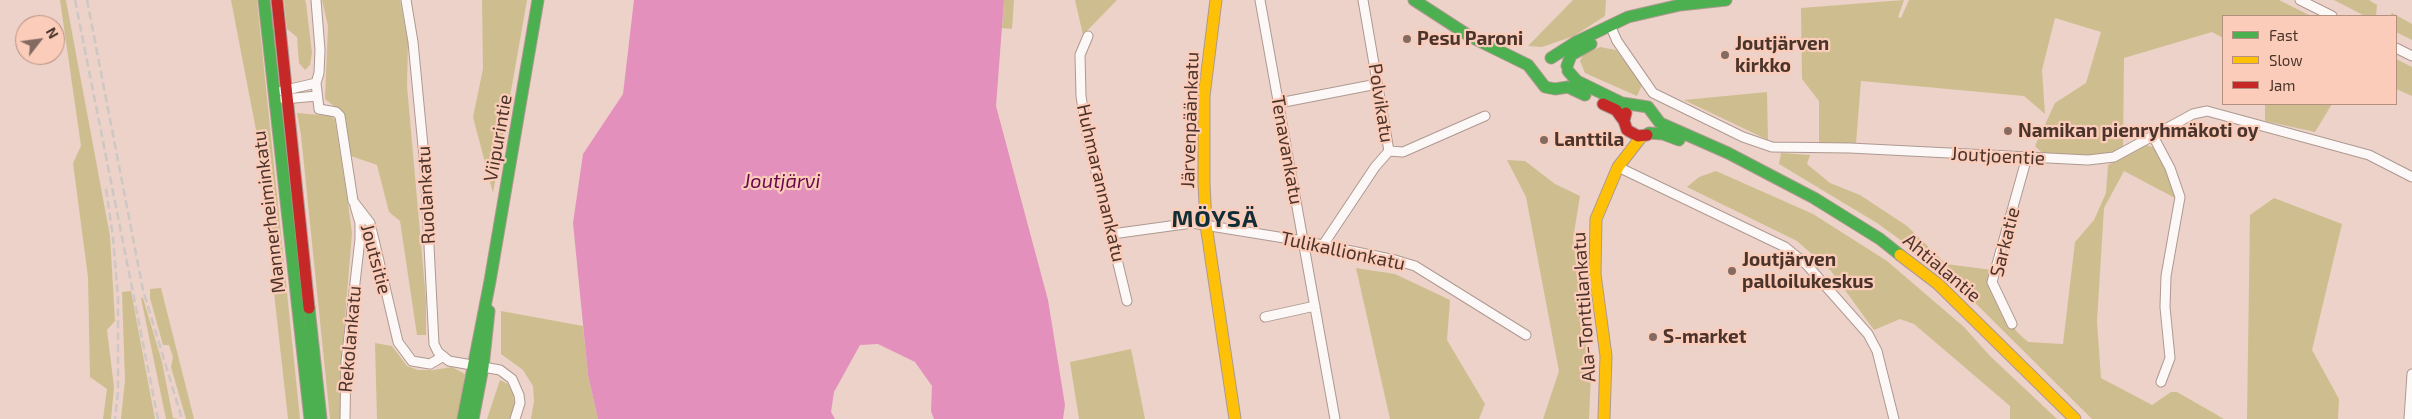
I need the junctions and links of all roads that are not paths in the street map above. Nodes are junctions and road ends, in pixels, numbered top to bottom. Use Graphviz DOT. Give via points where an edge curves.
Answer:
graph roads {
  1 [pos="264,0"];
  2 [pos="277,0"];
  3 [pos="316,0"];
  4 [pos="406,0"];
  5 [pos="538,0"];
  6 [pos="1216,0"];
  7 [pos="1260,0"];
  8 [pos="1363,0"];
  9 [pos="1414,0"];
  10 [pos="1726,0"];
  11 [pos="2300,0"];
  12 [pos="2330,15"];
  13 [pos="1611,29"];
  14 [pos="1088,36"];
  15 [pos="2397,48"];
  16 [pos="2412,56"];
  17 [pos="1548,58"];
  18 [pos="1519,60"];
  19 [pos="1567,69"];
  20 [pos="1537,77"];
  21 [pos="316,83"];
  22 [pos="1377,84"];
  23 [pos="1558,88"];
  24 [pos="286,94"];
  25 [pos="274,96"];
  26 [pos="317,96"];
  27 [pos="1279,102"];
  28 [pos="1636,105"];
  29 [pos="1485,116"];
  30 [pos="1655,116"];
  31 [pos="1625,125"];
  32 [pos="1645,135"];
  33 [pos="2153,136"];
  34 [pos="1389,151"];
  35 [pos="2027,157"];
  36 [pos="1618,167"];
  37 [pos="1763,173"];
  38 [pos="2412,177"];
  39 [pos="353,201"];
  40 [pos="1206,226"];
  41 [pos="1112,234"];
  42 [pos="1303,241"];
  43 [pos="1323,245"];
  44 [pos="1127,301"];
  45 [pos="1315,306"];
  46 [pos="1265,316"];
  47 [pos="2012,324"];
  48 [pos="1526,336"];
  49 [pos="442,357"];
  50 [pos="478,366"];
  51 [pos="2412,374"];
  52 [pos="2161,382"];
  53 [pos="310,419"];
  54 [pos="321,419"];
  55 [pos="344,419"];
  56 [pos="463,419"];
  57 [pos="473,419"];
  58 [pos="515,419"];
  59 [pos="1235,419"];
  60 [pos="1335,419"];
  61 [pos="1604,419"];
  62 [pos="1894,419"];
  63 [pos="2075,419"];
  64 [pos="2409,419"];
  1 -- 25 [label="main road, Mannerheiminkatu"];
  2 -- 24 [label="main road, Mannerheiminkatu"];
  3 -- 21 [label="street" via="320,50 320,73"];
  4 -- 49 [label="street, Ruolankatu" via="425,167 432,335"];
  5 -- 50 [label="main road, Viipurintie" via="483,308"];
  6 -- 40 [label="main road, Järvenpäänkatu" via="1204,96"];
  7 -- 27 [label="street, Tenavankatu"];
  8 -- 22 [label="street, Polvikatu"];
  9 -- 18 [label="main road" via="1470,37"];
  10 -- 13 [label="main road" via="1680,5"];
  11 -- 12 [label="street"];
  13 -- 17 [label="main road" via="1570,45"];
  13 -- 19 [label="main road" via="1568,59"];
  13 -- 35 [label="street, Joutjoentie" via="1653,93 1743,137 1772,147"];
  14 -- 41 [label="street, Huhmarannankatu" via="1080,55 1081,96"];
  15 -- 16 [label="street"];
  17 -- 18 [label="main road" via="1533,62"];
  17 -- 19 [label="main road" via="1560,59"];
  17 -- 20 [label="main road" via="1538,66"];
  18 -- 20 [label="main road"];
  19 -- 23 [label="main road" via="1566,81"];
  19 -- 28 [label="main road" via="1582,84 1622,103"];
  20 -- 23 [label="main road" via="1545,88"];
  21 -- 24 [label="street"];
  21 -- 26 [label="street"];
  22 -- 27 [label="street"];
  22 -- 34 [label="street, Polvikatu"];
  23 -- 31 [label="main road" via="1572,88 1616,110"];
  24 -- 25 [label="street"];
  24 -- 26 [label="street"];
  24 -- 54 [label="main road, Mannerheiminkatu"];
  25 -- 53 [label="main road, Mannerheiminkatu"];
  26 -- 39 [label="street, Joutsitie" via="318,109 336,112 340,116"];
  27 -- 42 [label="street, Tenavankatu"];
  28 -- 30 [label="main road" via="1648,107"];
  28 -- 31 [label="main road" via="1626,112"];
  29 -- 34 [label="street" via="1403,152"];
  30 -- 32 [label="main road" via="1654,128"];
  30 -- 37 [label="main road, Ahtialantie" via="1660,123 1728,153"];
  31 -- 32 [label="main road" via="1634,135"];
  31 -- 36 [label="main road, Ala-Tonttilankatu" via="1628,137"];
  32 -- 36 [label="main road, Ala-Tonttilankatu"];
  32 -- 37 [label="main road, Ahtialantie" via="1657,132 1670,136"];
  33 -- 35 [label="street, Joutjoentie" via="2114,158"];
  33 -- 38 [label="street, Joutjoentie" via="2193,114 2207,111 2369,155"];
  33 -- 52 [label="street" via="2170,168 2180,197 2166,276 2170,358"];
  34 -- 43 [label="street, Polvikatu"];
  35 -- 47 [label="street, Sarkatie" via="1992,282"];
  36 -- 61 [label="main road, Ala-Tonttilankatu" via="1596,219 1595,274 1606,356"];
  36 -- 62 [label="street" via="1785,247 1807,265 1868,334 1877,350"];
  37 -- 63 [label="main road, Ahtialantie" via="1838,212 1909,260 1938,284"];
  39 -- 49 [label="street, Joutsitie" via="370,223 398,342 412,361 430,364"];
  39 -- 55 [label="street, Rekolankatu" via="360,223 360,239 346,362"];
  40 -- 41 [label="street, Tulikallionkatu" via="1177,224"];
  40 -- 42 [label="street, Tulikallionkatu"];
  40 -- 59 [label="main road, Järvenpäänkatu"];
  41 -- 44 [label="street, Huhmarannankatu"];
  42 -- 43 [label="street, Tulikallionkatu"];
  42 -- 45 [label="street, Tenavankatu"];
  43 -- 48 [label="street, Tulikallionkatu" via="1415,266"];
  45 -- 46 [label="street"];
  45 -- 60 [label="street, Tenavankatu"];
  49 -- 50 [label="street"];
  50 -- 56 [label="main road, Viipurintie"];
  50 -- 57 [label="main road, Viipurintie"];
  50 -- 58 [label="street" via="500,370 512,379 520,403"];
  51 -- 64 [label="street"];
}
